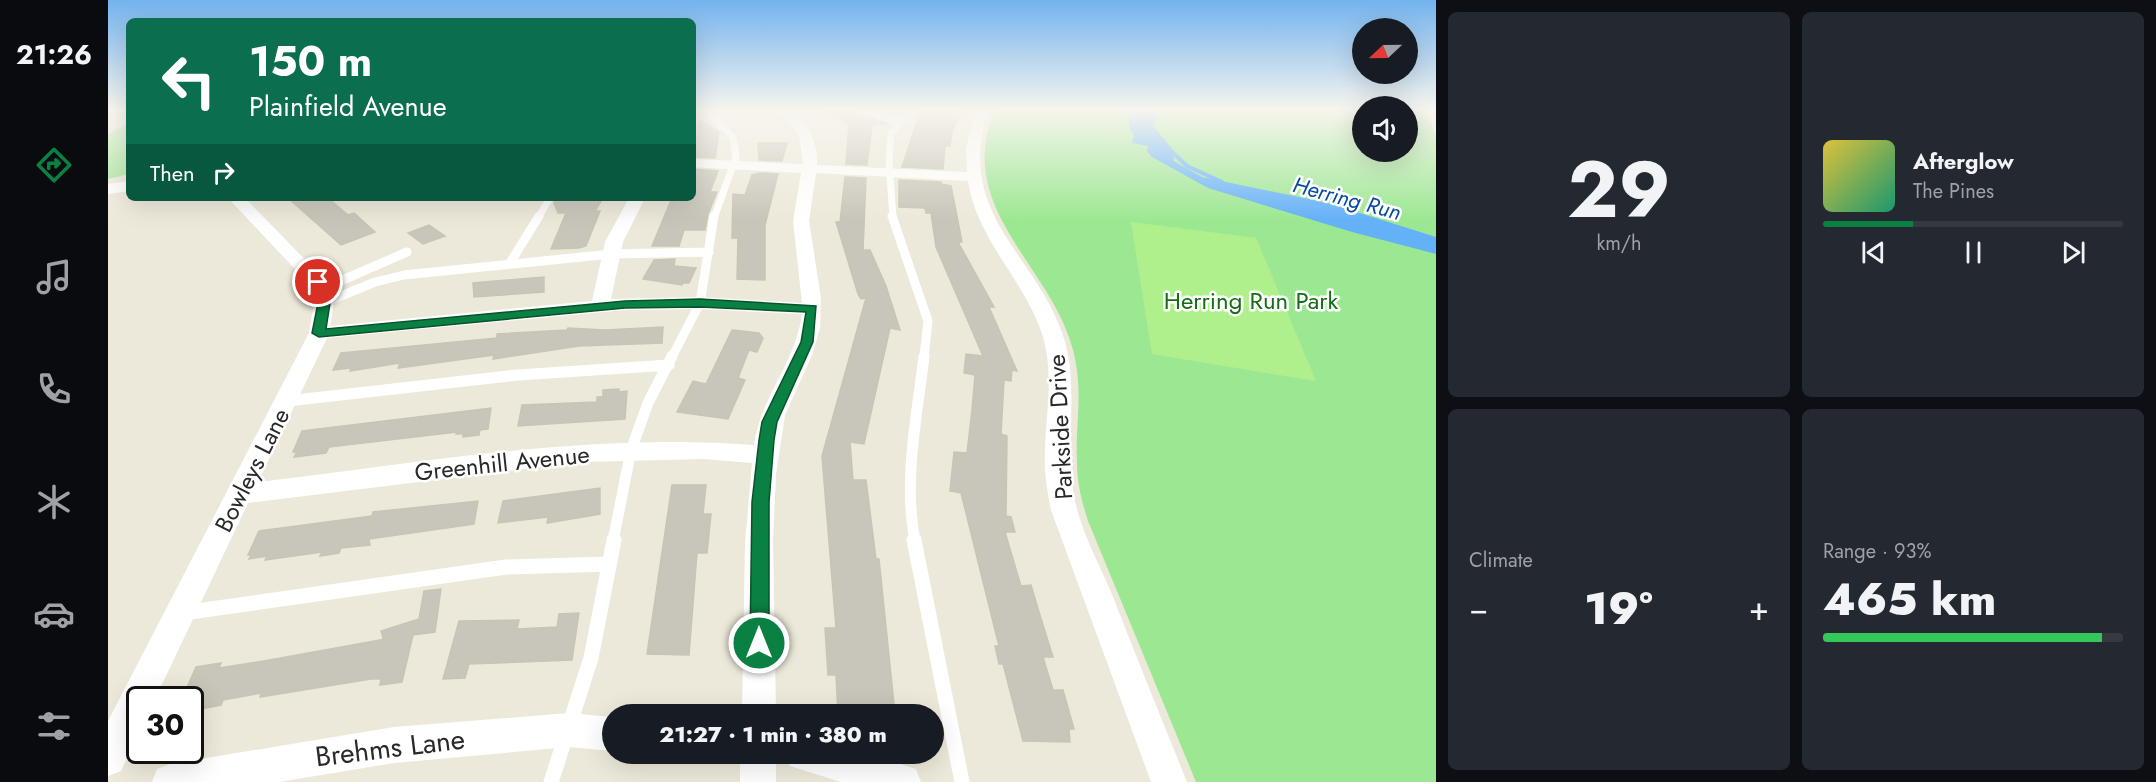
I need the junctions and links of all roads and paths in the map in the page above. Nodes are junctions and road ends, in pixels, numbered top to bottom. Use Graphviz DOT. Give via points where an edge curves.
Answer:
graph roads {
  1 [pos="736,146"];
  2 [pos="810,146"];
  3 [pos="890,146"];
  4 [pos="971,146"];
  5 [pos="696,163"];
  6 [pos="734,165"];
  7 [pos="812,168"];
  8 [pos="891,172"];
  9 [pos="973,177"];
  10 [pos="126,186"];
  11 [pos="108,189"];
  12 [pos="239,201"];
  13 [pos="548,201"];
  14 [pos="635,201"];
  15 [pos="407,252"];
  16 [pos="709,252"];
  17 [pos="612,254"];
  18 [pos="510,263"];
  19 [pos="323,296"];
  20 [pos="700,303"];
  21 [pos="600,307"];
  22 [pos="812,309"];
  23 [pos="319,333"];
  24 [pos="669,365"];
  25 [pos="287,401"];
  26 [pos="631,450"];
  27 [pos="765,455"];
  28 [pos="239,494"];
  29 [pos="609,564"];
  30 [pos="180,613"];
  31 [pos="759,704"];
  32 [pos="569,729"];
  33 [pos="602,733"];
  34 [pos="108,758"];
  35 [pos="758,764"];
  36 [pos="841,764"];
  37 [pos="170,782"];
  38 [pos="551,782"];
  39 [pos="758,782"];
  40 [pos="903,782"];
  41 [pos="962,782"];
  42 [pos="1169,782"];
  1 -- 6 [label="lane"];
  2 -- 7 [label="street"];
  3 -- 8 [label="lane"];
  4 -- 9 [label="street, Parkside Drive"];
  5 -- 6 [label="street"];
  6 -- 7 [label="street"];
  6 -- 16 [label="lane" via="714,211"];
  7 -- 8 [label="street"];
  7 -- 22 [label="street" via="801,221"];
  8 -- 9 [label="street"];
  8 -- 41 [label="lane" via="892,215 928,321 910,483 910,517"];
  9 -- 42 [label="street, Parkside Drive" via="996,237 1054,338 1061,374 1058,472 1064,510"];
  10 -- 11 [label="street"];
  12 -- 19 [label="street" via="303,264"];
  13 -- 18 [label="lane"];
  14 -- 17 [label="street"];
  15 -- 19 [label="lane"];
  16 -- 17 [label="lane"];
  16 -- 20 [label="lane"];
  17 -- 18 [label="lane"];
  17 -- 21 [label="street"];
  18 -- 19 [label="lane" via="394,277"];
  19 -- 23 [label="street, Bowleys Lane"];
  20 -- 21 [label="street"];
  20 -- 22 [label="street"];
  20 -- 24 [label="lane"];
  21 -- 23 [label="street"];
  22 -- 27 [label="street" via="807,342 770,422"];
  23 -- 25 [label="street, Bowleys Lane"];
  24 -- 25 [label="lane" via="518,375"];
  24 -- 26 [label="lane" via="648,403"];
  25 -- 28 [label="street, Bowleys Lane"];
  26 -- 27 [label="street, Greenhill Avenue"];
  26 -- 28 [label="street, Greenhill Avenue"];
  26 -- 29 [label="lane"];
  27 -- 31 [label="street" via="760,502"];
  28 -- 30 [label="street, Bowleys Lane"];
  29 -- 30 [label="lane" via="506,567"];
  29 -- 32 [label="lane" via="591,658"];
  30 -- 34 [label="street, Bowleys Lane"];
  32 -- 33 [label="street, Brehms Lane"];
  32 -- 37 [label="street, Brehms Lane" via="394,744"];
  32 -- 38 [label="lane"];
  35 -- 39 [label="street"];
  36 -- 40 [label="street"];
}
